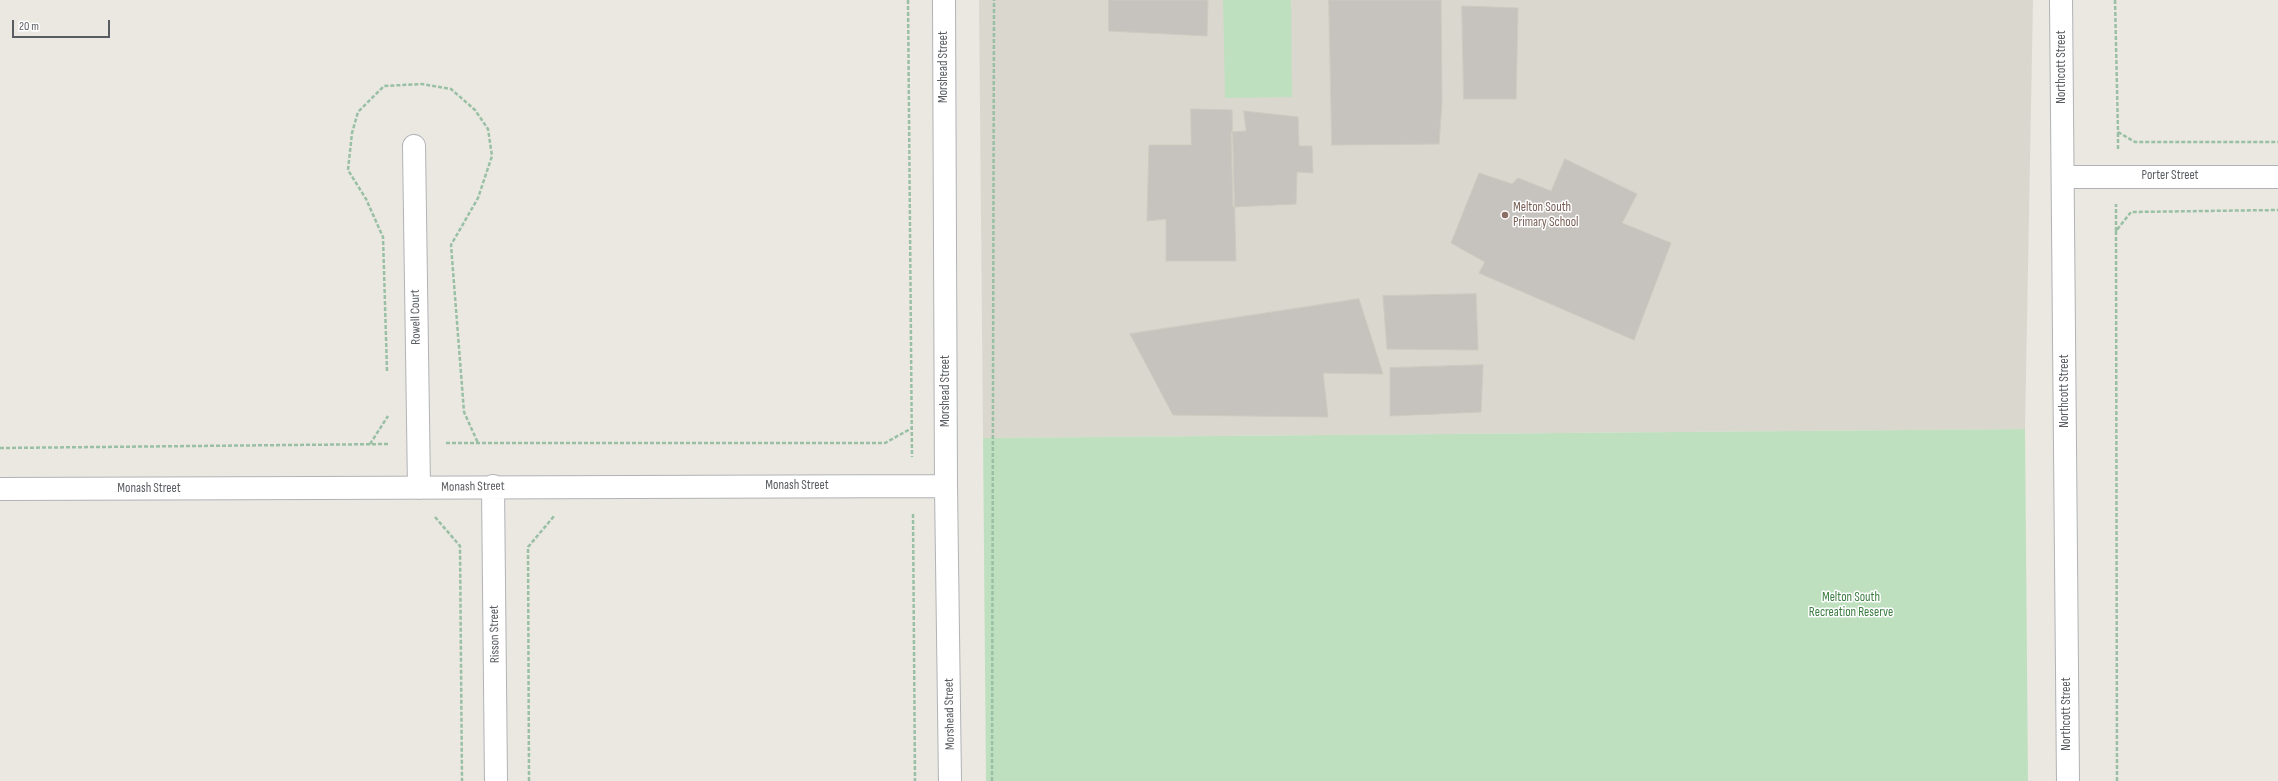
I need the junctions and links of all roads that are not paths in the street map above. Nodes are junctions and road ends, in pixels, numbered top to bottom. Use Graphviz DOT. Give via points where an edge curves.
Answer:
graph roads {
  1 [pos="944,0"];
  2 [pos="2061,0"];
  3 [pos="414,146"];
  4 [pos="2063,177"];
  5 [pos="2278,177"];
  6 [pos="493,486"];
  7 [pos="946,486"];
  8 [pos="418,488"];
  9 [pos="0,489"];
  10 [pos="496,781"];
  11 [pos="950,781"];
  12 [pos="2068,781"];
  1 -- 7 [label="street, Morshead Street"];
  2 -- 4 [label="street, Northcott Street"];
  3 -- 8 [label="street, Rowell Court"];
  4 -- 5 [label="street, Porter Street"];
  4 -- 12 [label="street, Northcott Street"];
  6 -- 7 [label="street, Monash Street"];
  6 -- 8 [label="street, Monash Street"];
  6 -- 10 [label="street, Risson Street"];
  7 -- 11 [label="street, Morshead Street"];
  8 -- 9 [label="street, Monash Street"];
}
